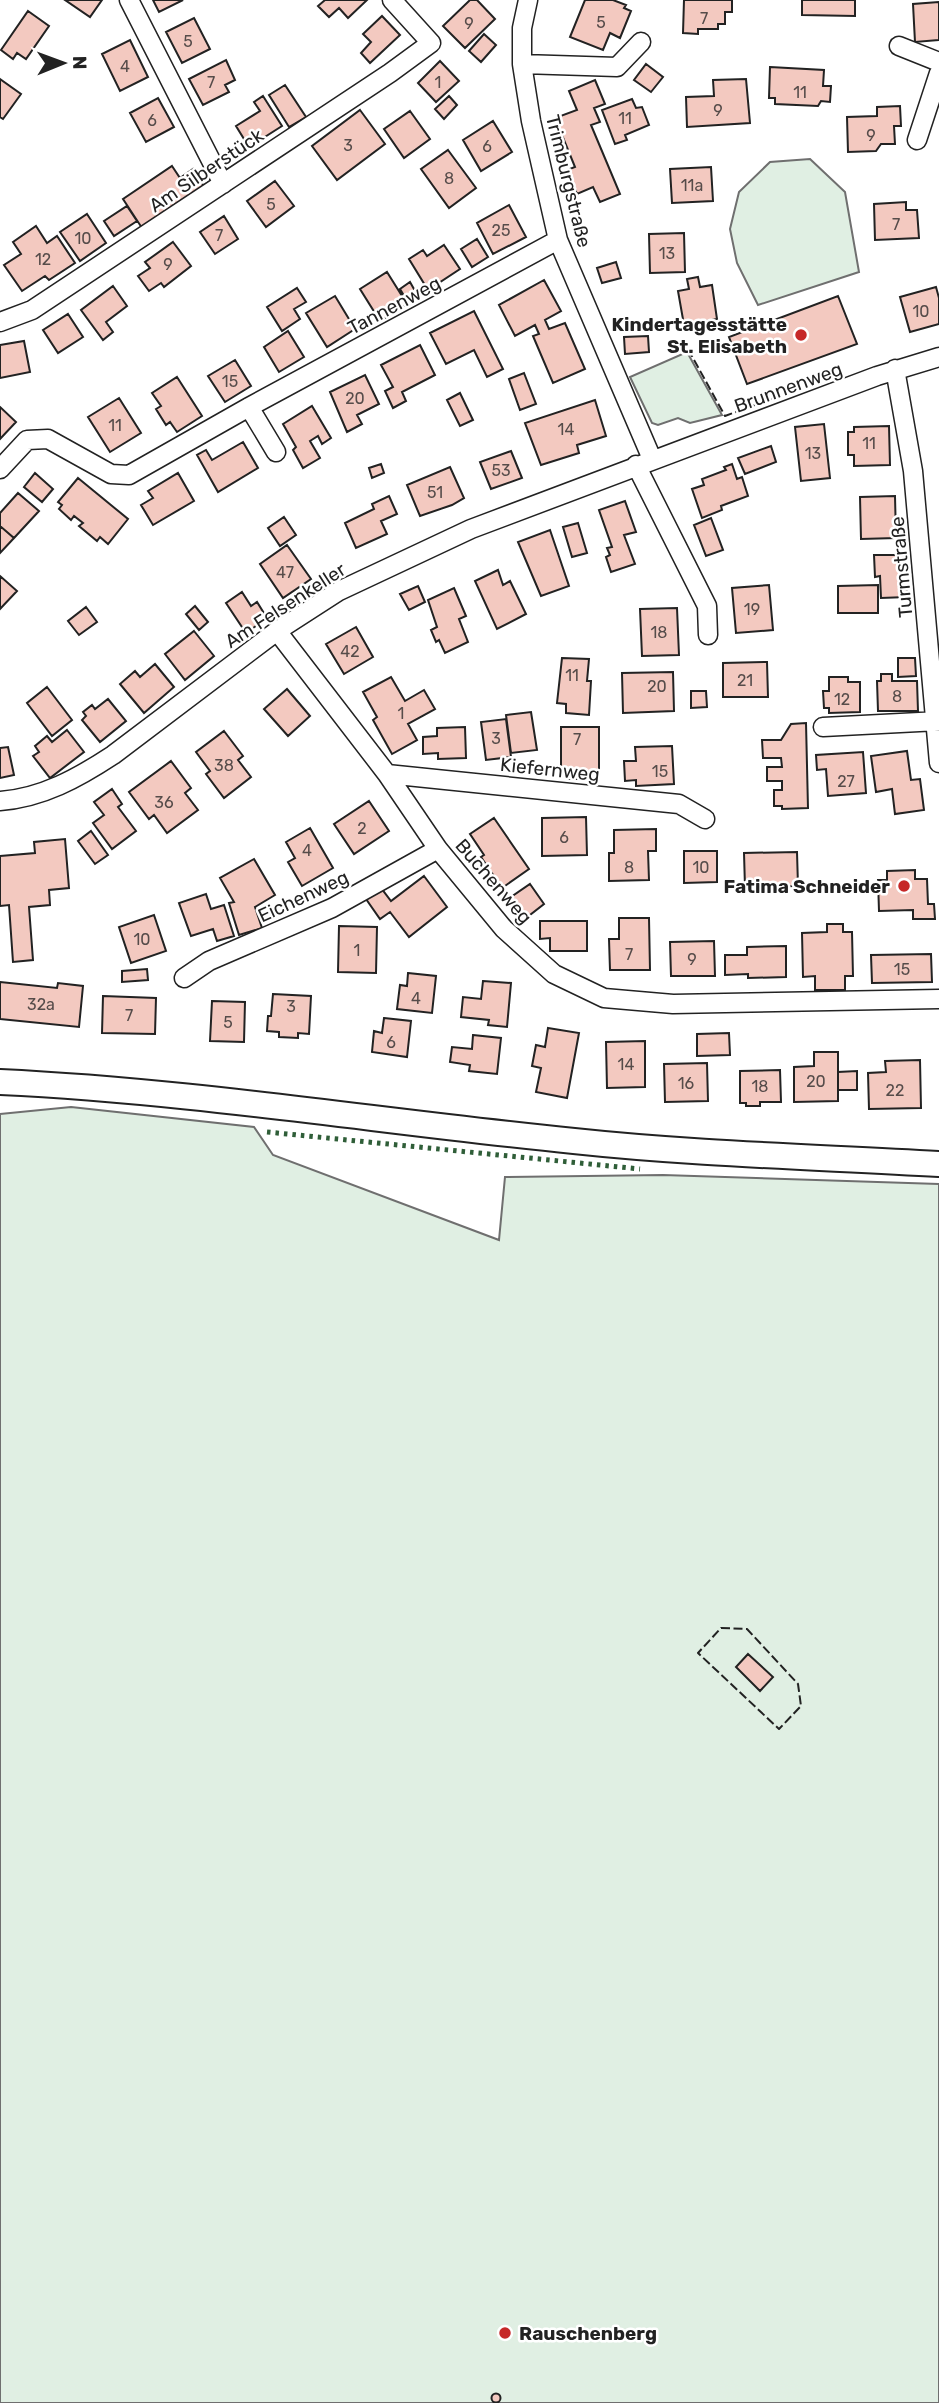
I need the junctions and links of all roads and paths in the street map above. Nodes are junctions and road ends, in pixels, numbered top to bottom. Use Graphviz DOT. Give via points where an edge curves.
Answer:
graph roads {
  1 [pos="129,0"];
  2 [pos="392,0"];
  3 [pos="528,0"];
  4 [pos="641,42"];
  5 [pos="899,46"];
  6 [pos="939,62"];
  7 [pos="522,64"];
  8 [pos="939,73"];
  9 [pos="917,140"];
  10 [pos="223,184"];
  11 [pos="558,240"];
  12 [pos="0,323"];
  13 [pos="939,357"];
  14 [pos="895,369"];
  15 [pos="249,407"];
  16 [pos="276,452"];
  17 [pos="644,462"];
  18 [pos="0,469"];
  19 [pos="277,631"];
  20 [pos="708,635"];
  21 [pos="937,721"];
  22 [pos="823,727"];
  23 [pos="939,763"];
  24 [pos="387,774"];
  25 [pos="0,801"];
  26 [pos="705,820"];
  27 [pos="438,849"];
  28 [pos="184,978"];
  29 [pos="939,999"];
  30 [pos="0,1082"];
  31 [pos="939,1164"];
  1 -- 10 [label="street"];
  2 -- 10 [label="street, Am Silberstück" via="431,43"];
  3 -- 7 [label="street, Trimburgstraße"];
  4 -- 7 [label="street" via="617,67"];
  5 -- 6 [label="street"];
  7 -- 11 [label="street, Trimburgstraße"];
  8 -- 9 [label="street"];
  10 -- 12 [label="street, Am Silberstück" via="33,310"];
  11 -- 15 [label="street, Tannenweg"];
  11 -- 17 [label="street, Trimburgstraße"];
  13 -- 14 [label="street, Brunnenweg"];
  14 -- 17 [label="street, Brunnenweg"];
  14 -- 21 [label="street, Turmstraße" via="913,471"];
  15 -- 16 [label="street"];
  15 -- 18 [label="street, Tannenweg" via="130,475 111,474 48,439 27,440"];
  17 -- 19 [label="street, Am Felsenkeller" via="471,529 339,591"];
  17 -- 20 [label="street, Trimburgstraße" via="707,606"];
  19 -- 24 [label="street, Buchenweg"];
  19 -- 25 [label="street, Am Felsenkeller" via="86,773 56,788"];
  21 -- 22 [label="street"];
  21 -- 23 [label="street, Turmstraße"];
  24 -- 26 [label="street, Kiefernweg" via="679,804"];
  24 -- 27 [label="street, Buchenweg"];
  27 -- 28 [label="street, Eichenweg" via="331,908 209,961"];
  27 -- 29 [label="street, Buchenweg" via="504,929 554,974 604,999 673,1004"];
  30 -- 31 [label="main road" via="142,1092 574,1141"];
}
